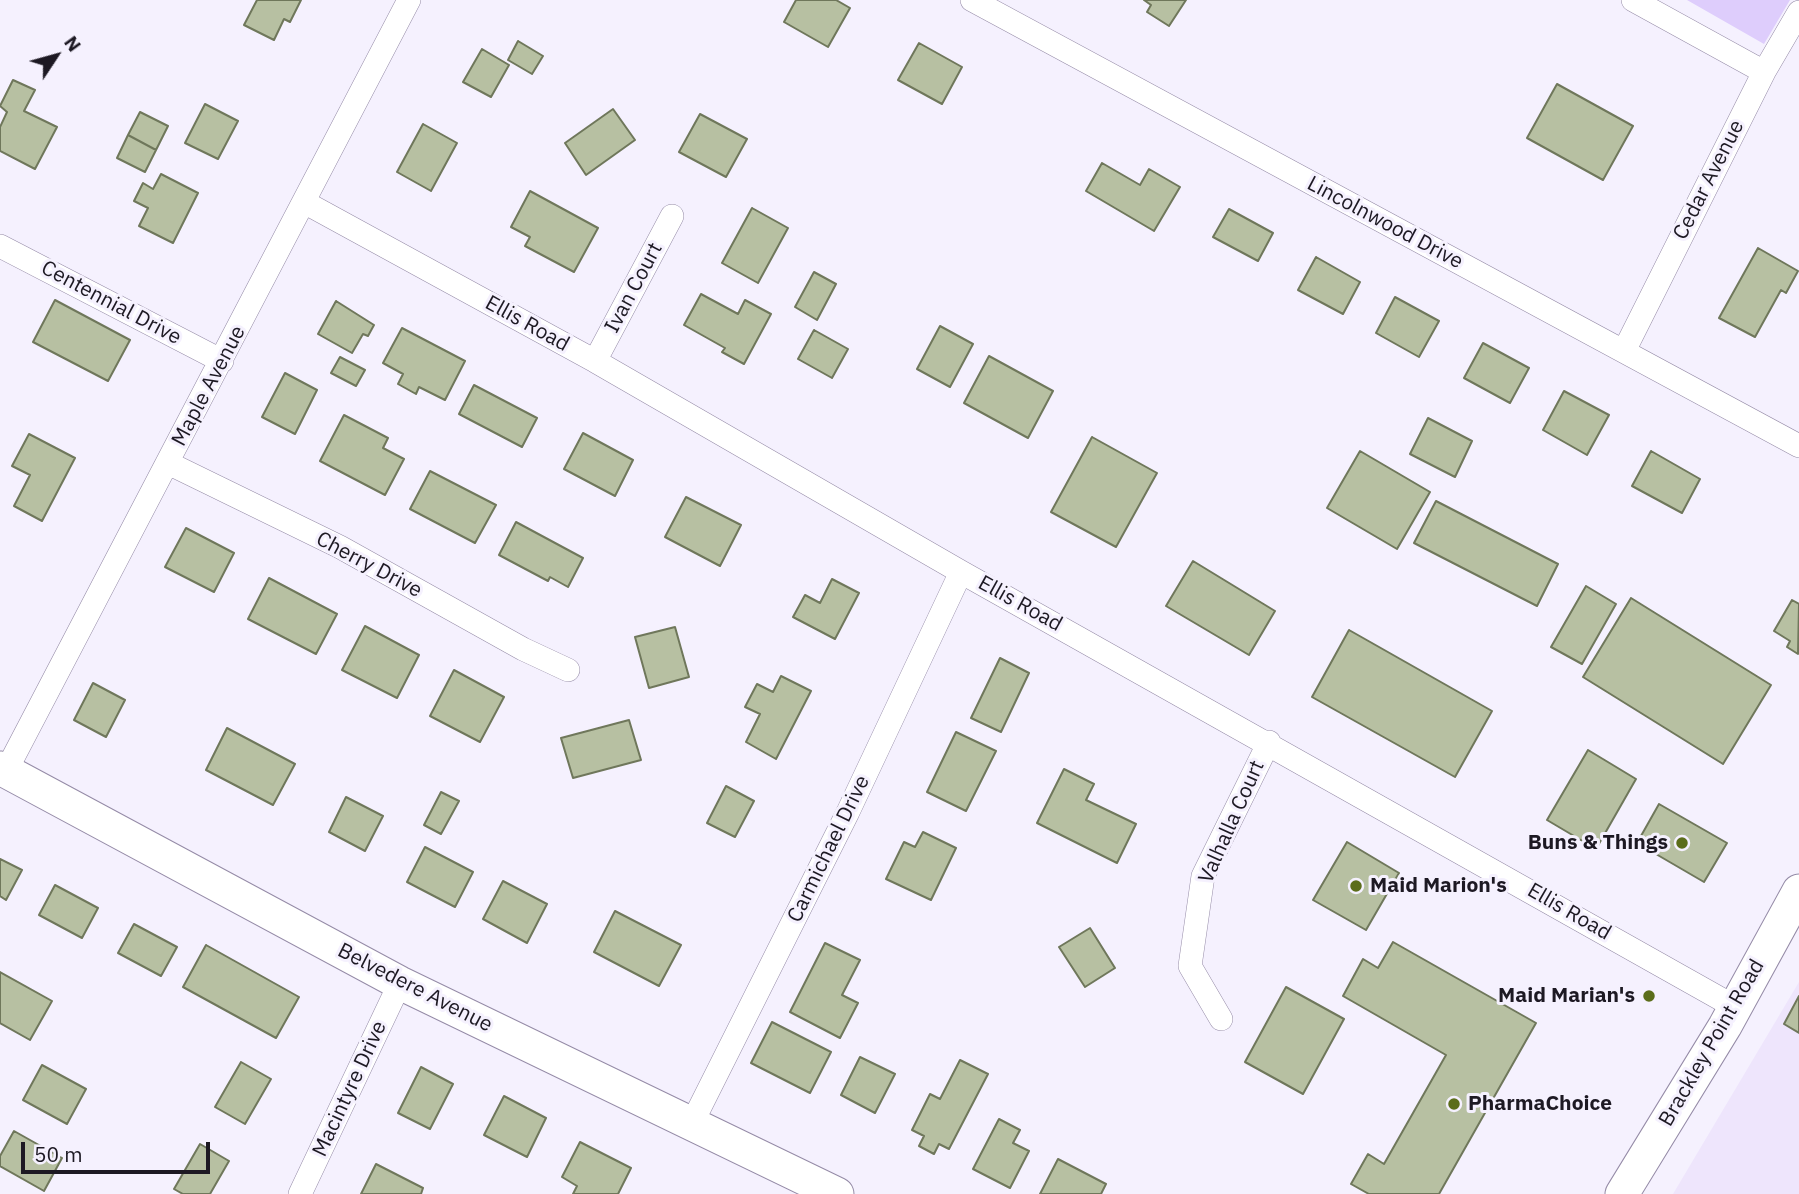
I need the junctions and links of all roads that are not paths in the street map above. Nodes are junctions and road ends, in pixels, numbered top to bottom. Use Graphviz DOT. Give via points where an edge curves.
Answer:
graph roads {
  1 [pos="409,0"];
  2 [pos="972,0"];
  3 [pos="1633,0"];
  4 [pos="1799,12"];
  5 [pos="1764,72"];
  6 [pos="304,202"];
  7 [pos="672,216"];
  8 [pos="0,246"];
  9 [pos="1624,351"];
  10 [pos="222,361"];
  11 [pos="595,361"];
  12 [pos="1799,446"];
  13 [pos="168,463"];
  14 [pos="961,572"];
  15 [pos="568,670"];
  16 [pos="1269,742"];
  17 [pos="3,770"];
  18 [pos="1799,891"];
  19 [pos="400,983"];
  20 [pos="1735,1007"];
  21 [pos="1221,1019"];
  22 [pos="692,1123"];
  23 [pos="300,1194"];
  24 [pos="837,1194"];
  25 [pos="1622,1194"];
  1 -- 6 [label="street, Maple Avenue"];
  2 -- 9 [label="street, Lincolnwood Drive"];
  3 -- 5 [label="street"];
  4 -- 5 [label="street, Cedar Avenue"];
  5 -- 9 [label="street, Cedar Avenue"];
  6 -- 10 [label="street, Maple Avenue"];
  6 -- 11 [label="street, Ellis Road"];
  7 -- 11 [label="street, Ivan Court"];
  8 -- 10 [label="street, Centennial Drive"];
  9 -- 12 [label="street, Lincolnwood Drive"];
  10 -- 13 [label="street, Maple Avenue"];
  11 -- 14 [label="street, Ellis Road"];
  13 -- 15 [label="street, Cherry Drive" via="340,547"];
  13 -- 17 [label="street, Maple Avenue"];
  14 -- 16 [label="street, Ellis Road"];
  14 -- 22 [label="street, Carmichael Drive" via="848,812"];
  16 -- 20 [label="street, Ellis Road"];
  16 -- 21 [label="street, Valhalla Court" via="1203,877 1190,965"];
  17 -- 19 [label="main road, Belvedere Avenue"];
  18 -- 20 [label="main road, Brackley Point Road"];
  19 -- 22 [label="main road, Belvedere Avenue"];
  19 -- 23 [label="street, Macintyre Drive"];
  20 -- 25 [label="main road, Brackley Point Road"];
  22 -- 24 [label="main road, Belvedere Avenue"];
}
